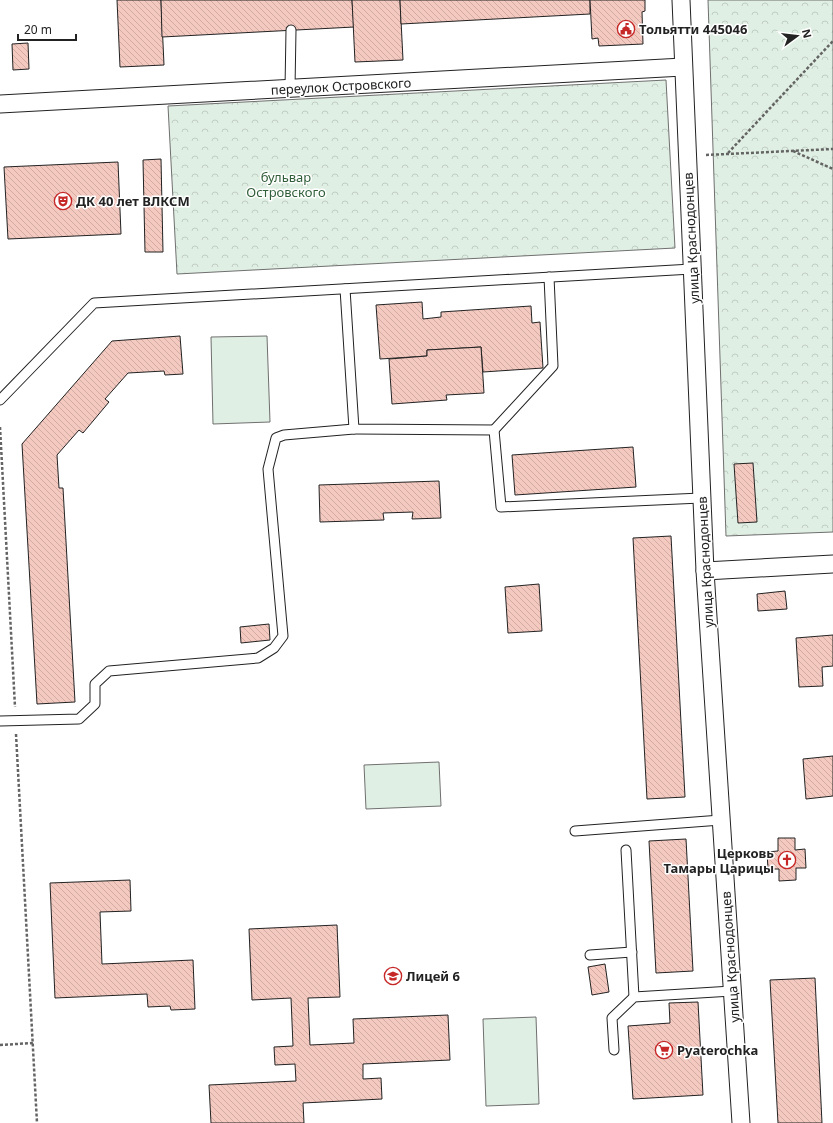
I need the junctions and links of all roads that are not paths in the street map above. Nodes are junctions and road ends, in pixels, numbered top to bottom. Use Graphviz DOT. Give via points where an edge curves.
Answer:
graph roads {
  1 [pos="681,0"];
  2 [pos="291,30"];
  3 [pos="683,67"];
  4 [pos="290,88"];
  5 [pos="0,104"];
  6 [pos="692,269"];
  7 [pos="549,277"];
  8 [pos="345,289"];
  9 [pos="0,400"];
  10 [pos="354,429"];
  11 [pos="494,430"];
  12 [pos="701,498"];
  13 [pos="833,564"];
  14 [pos="705,571"];
  15 [pos="0,721"];
  16 [pos="721,820"];
  17 [pos="574,831"];
  18 [pos="626,850"];
  19 [pos="632,952"];
  20 [pos="590,955"];
  21 [pos="732,991"];
  22 [pos="634,997"];
  23 [pos="614,1050"];
  24 [pos="741,1123"];
  1 -- 3 [label="street, улица Краснодонцев"];
  2 -- 4 [label="lane"];
  3 -- 4 [label="street, переулок Островского"];
  3 -- 6 [label="street, улица Краснодонцев"];
  4 -- 5 [label="street, переулок Островского"];
  6 -- 7 [label="lane"];
  6 -- 12 [label="street, улица Краснодонцев"];
  7 -- 8 [label="lane"];
  7 -- 11 [label="lane" via="553,366"];
  8 -- 9 [label="lane" via="94,303"];
  8 -- 10 [label="lane"];
  10 -- 11 [label="lane"];
  10 -- 15 [label="lane" via="284,434 276,438 268,469 284,636 274,648 258,658 109,671 95,684 95,704 79,720"];
  11 -- 12 [label="lane" via="500,506"];
  12 -- 14 [label="street, улица Краснодонцев"];
  13 -- 14 [label="street"];
  14 -- 16 [label="street, улица Краснодонцев"];
  16 -- 17 [label="lane"];
  16 -- 21 [label="street, улица Краснодонцев"];
  18 -- 19 [label="lane"];
  19 -- 20 [label="lane"];
  19 -- 22 [label="lane"];
  21 -- 22 [label="lane"];
  21 -- 24 [label="street, улица Краснодонцев"];
  22 -- 23 [label="lane" via="612,1018"];
}
